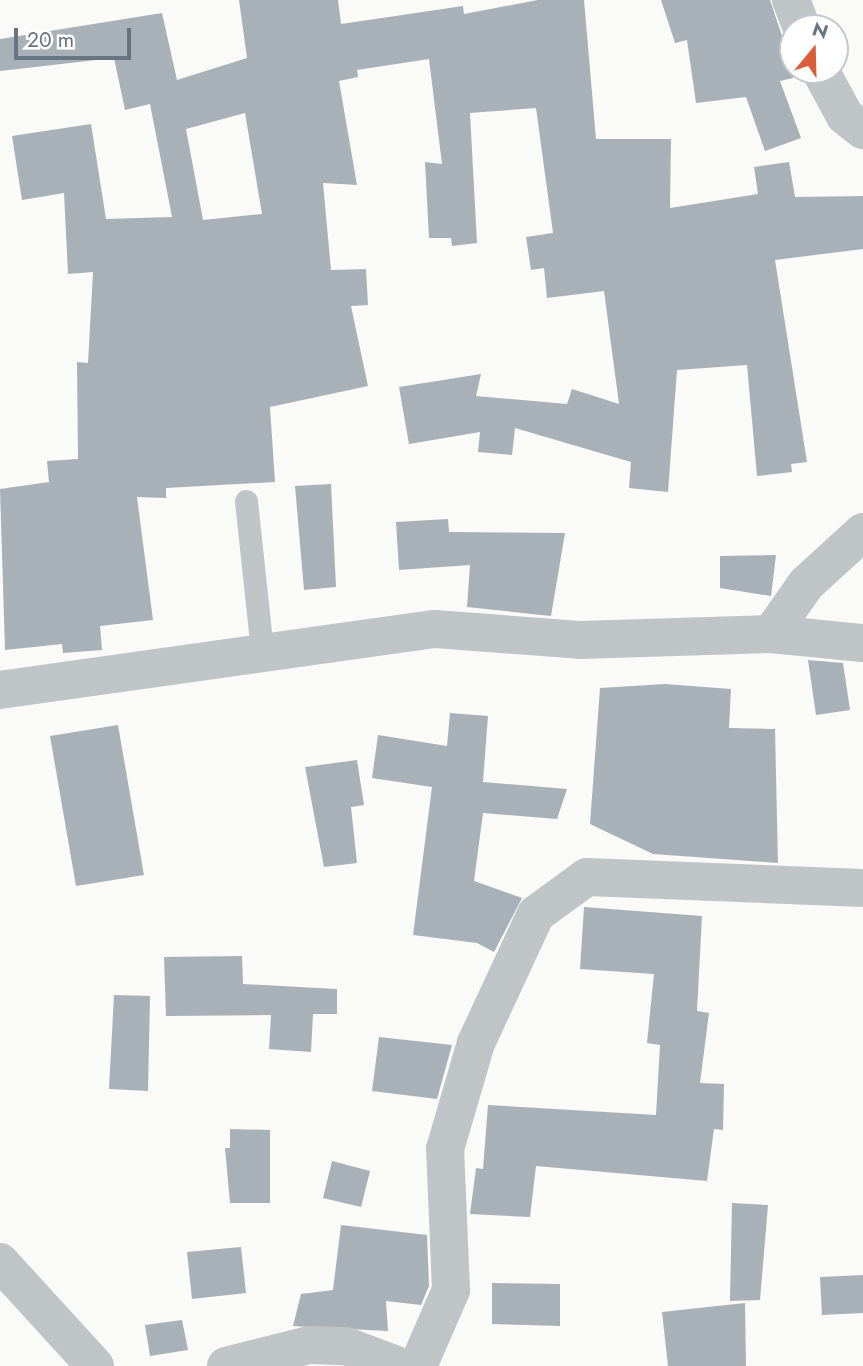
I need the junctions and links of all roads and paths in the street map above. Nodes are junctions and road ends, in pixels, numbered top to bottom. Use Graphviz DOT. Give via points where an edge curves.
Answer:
graph roads {
  1 [pos="828,84"];
  2 [pos="863,130"];
  3 [pos="247,501"];
  4 [pos="863,532"];
  5 [pos="771,634"];
  6 [pos="863,643"];
  7 [pos="261,651"];
  8 [pos="0,690"];
  9 [pos="863,888"];
  10 [pos="2,1266"];
  11 [pos="95,1366"];
  12 [pos="226,1366"];
  13 [pos="399,1366"];
  14 [pos="418,1366"];
  1 -- 2 [label="street" via="845,116"];
  3 -- 7 [label="lane"];
  4 -- 5 [label="street" via="806,584"];
  5 -- 6 [label="street"];
  5 -- 7 [label="street" via="580,640 435,629"];
  7 -- 8 [label="street"];
  9 -- 14 [label="street" via="587,877 536,914 476,1044 444,1149 451,1290"];
  10 -- 11 [label="street"];
  12 -- 13 [label="street" via="309,1345 346,1346"];
}
